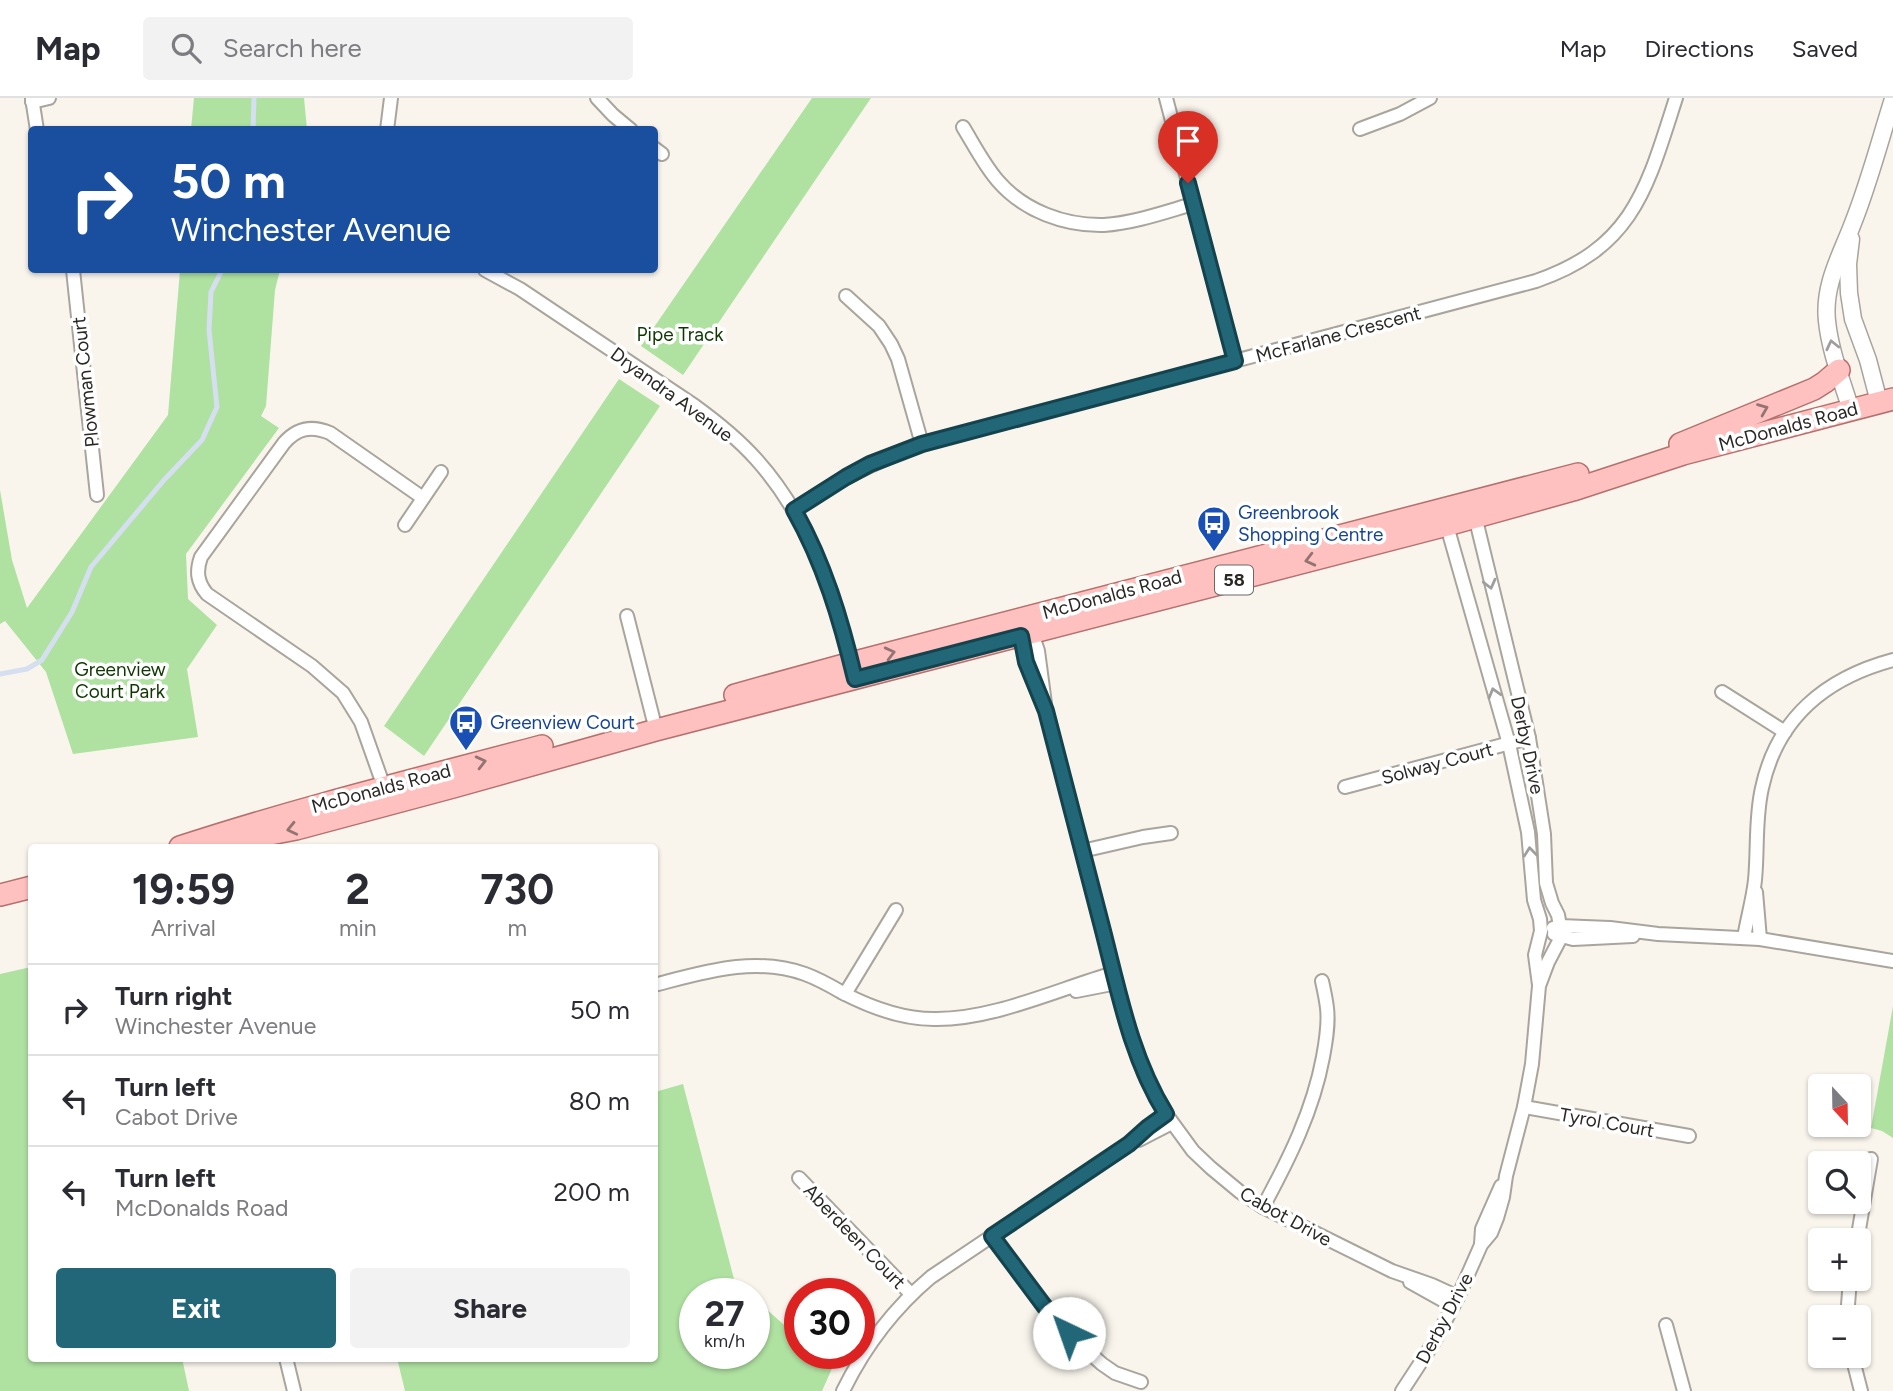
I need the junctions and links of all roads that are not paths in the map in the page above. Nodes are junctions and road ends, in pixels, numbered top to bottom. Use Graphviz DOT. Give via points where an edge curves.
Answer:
graph roads {
  1 [pos="49,98"];
  2 [pos="391,98"];
  3 [pos="597,98"];
  4 [pos="1166,98"];
  5 [pos="1430,98"];
  6 [pos="1676,98"];
  7 [pos="1893,99"];
  8 [pos="32,100"];
  9 [pos="36,126"];
  10 [pos="388,126"];
  11 [pos="626,126"];
  12 [pos="963,127"];
  13 [pos="1360,130"];
  14 [pos="1193,204"];
  15 [pos="1853,223"];
  16 [pos="73,273"];
  17 [pos="491,273"];
  18 [pos="846,296"];
  19 [pos="1235,361"];
  20 [pos="1839,370"];
  21 [pos="1886,401"];
  22 [pos="1851,410"];
  23 [pos="922,444"];
  24 [pos="1683,454"];
  25 [pos="1632,463"];
  26 [pos="442,472"];
  27 [pos="97,495"];
  28 [pos="423,498"];
  29 [pos="1473,509"];
  30 [pos="794,510"];
  31 [pos="1445,517"];
  32 [pos="405,524"];
  33 [pos="627,616"];
  34 [pos="1025,629"];
  35 [pos="1893,660"];
  36 [pos="853,671"];
  37 [pos="1722,692"];
  38 [pos="654,724"];
  39 [pos="1786,732"];
  40 [pos="1529,738"];
  41 [pos="1509,744"];
  42 [pos="1345,787"];
  43 [pos="381,794"];
  44 [pos="1171,833"];
  45 [pos="189,844"];
  46 [pos="218,844"];
  47 [pos="1082,851"];
  48 [pos="1755,882"];
  49 [pos="28,888"];
  50 [pos="0,895"];
  51 [pos="896,910"];
  52 [pos="1541,931"];
  53 [pos="1560,931"];
  54 [pos="1744,938"];
  55 [pos="1760,939"];
  56 [pos="1893,961"];
  57 [pos="1115,978"];
  58 [pos="1322,981"];
  59 [pos="658,984"];
  60 [pos="1539,986"];
  61 [pos="845,994"];
  62 [pos="1524,1107"];
  63 [pos="1169,1118"];
  64 [pos="1689,1136"];
  65 [pos="799,1178"];
  66 [pos="1263,1207"];
  67 [pos="992,1236"];
  68 [pos="911,1294"];
  69 [pos="1456,1302"];
  70 [pos="1666,1325"];
  71 [pos="287,1362"];
  72 [pos="1855,1368"];
  73 [pos="1141,1382"];
  74 [pos="1403,1390"];
  75 [pos="294,1391"];
  76 [pos="843,1391"];
  77 [pos="1684,1391"];
  78 [pos="1861,1391"];
  1 -- 8 [label="street"];
  2 -- 10 [label="street"];
  3 -- 11 [label="street"];
  4 -- 14 [label="street"];
  5 -- 13 [label="street"];
  6 -- 19 [label="street, McFarlane Crescent" via="1651,175 1633,212 1590,256 1536,281"];
  7 -- 15 [label="street"];
  8 -- 9 [label="street"];
  12 -- 14 [label="street" via="1011,194 1062,220 1105,225"];
  14 -- 19 [label="street"];
  20 -- 15 [label="street, one-way" via="1826,320 1826,295"];
  15 -- 21 [label="street" via="1848,264 1853,319"];
  16 -- 27 [label="street, Plowman Court"];
  17 -- 30 [label="street, Dryandra Avenue" via="569,320 716,422 756,458"];
  18 -- 23 [label="street" via="879,326 891,344"];
  19 -- 23 [label="street, McFarlane Crescent"];
  20 -- 22 [label="street"];
  25 -- 20 [label="main road, one-way" via="1814,388"];
  21 -- 22 [label="main road, McDonalds Road / 58"];
  22 -- 24 [label="main road, McDonalds Road / 58"];
  23 -- 30 [label="street, McFarlane Crescent" via="870,464"];
  24 -- 25 [label="main road, McDonalds Road / 58"];
  24 -- 29 [label="main road, McDonalds Road / 58" via="1573,490"];
  25 -- 29 [label="main road, McDonalds Road / 58" via="1588,471"];
  26 -- 28 [label="street"];
  28 -- 32 [label="street"];
  28 -- 43 [label="street" via="330,433 305,429 284,443 198,566 207,594 337,687 366,735"];
  29 -- 31 [label="main road, McDonalds Road / 58"];
  29 -- 40 [label="street, Derby Drive, one-way"];
  30 -- 36 [label="street, Dryandra Avenue" via="828,583"];
  31 -- 34 [label="main road, McDonalds Road / 58"];
  41 -- 31 [label="street, Derby Drive, one-way"];
  33 -- 38 [label="street"];
  34 -- 36 [label="main road, McDonalds Road / 58"];
  34 -- 47 [label="street, Cabot Drive" via="1038,651 1046,711"];
  35 -- 39 [label="street" via="1857,671 1825,689"];
  36 -- 38 [label="main road, McDonalds Road / 58"];
  37 -- 39 [label="street"];
  38 -- 43 [label="main road, McDonalds Road / 58"];
  39 -- 48 [label="street" via="1773,753 1762,790"];
  40 -- 41 [label="street, Solway Court"];
  40 -- 53 [label="street, Derby Drive" via="1544,834 1546,883 1559,915"];
  41 -- 42 [label="street, Solway Court"];
  52 -- 41 [label="street, Derby Drive, one-way" via="1528,832"];
  43 -- 45 [label="main road, McDonalds Road / 58" via="247,825"];
  43 -- 46 [label="main road, McDonalds Road / 58, one-way" via="296,829"];
  44 -- 47 [label="street"];
  47 -- 57 [label="street, Cabot Drive"];
  48 -- 54 [label="street"];
  48 -- 55 [label="street"];
  49 -- 50 [label="main road"];
  51 -- 61 [label="street"];
  52 -- 53 [label="street"];
  52 -- 60 [label="street, Derby Drive" via="1535,955"];
  53 -- 54 [label="street" via="1610,928"];
  53 -- 60 [label="street, Derby Drive"];
  54 -- 55 [label="street"];
  55 -- 56 [label="street"];
  57 -- 61 [label="street" via="1082,991 934,1020 890,1013"];
  57 -- 63 [label="street, Cabot Drive" via="1136,1052 1153,1094"];
  58 -- 66 [label="street" via="1327,1025 1315,1093"];
  59 -- 61 [label="street" via="731,966 770,966 806,974"];
  60 -- 62 [label="street, Derby Drive"];
  62 -- 64 [label="street, Tyrol Court"];
  62 -- 69 [label="street, Derby Drive" via="1505,1178"];
  63 -- 66 [label="street, Cabot Drive" via="1193,1151"];
  63 -- 67 [label="street" via="1152,1134 1129,1144"];
  65 -- 68 [label="street, Aberdeen Court"];
  66 -- 69 [label="street, Cabot Drive" via="1392,1271 1432,1285"];
  67 -- 68 [label="street"];
  67 -- 73 [label="street" via="1045,1307 1084,1348 1115,1373"];
  68 -- 76 [label="street" via="871,1340"];
  69 -- 74 [label="street, Derby Drive"];
  70 -- 77 [label="street"];
  71 -- 75 [label="street"];
  72 -- 78 [label="street"];
}
